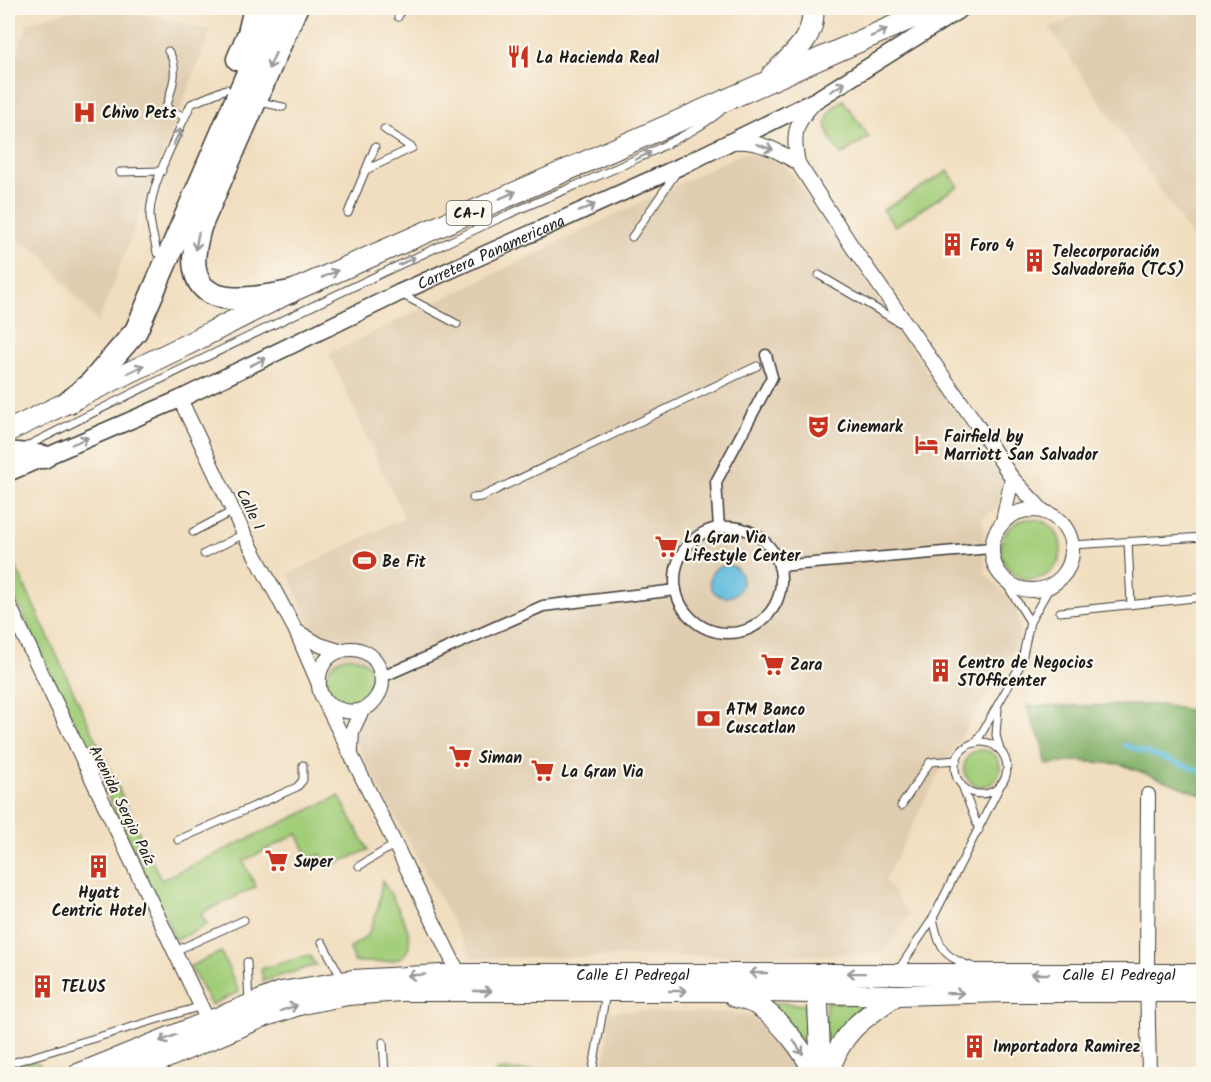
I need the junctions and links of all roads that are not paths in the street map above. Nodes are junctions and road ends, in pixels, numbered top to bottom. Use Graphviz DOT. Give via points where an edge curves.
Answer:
graph roads {
  1 [pos="255,8"];
  2 [pos="276,8"];
  3 [pos="296,8"];
  4 [pos="402,8"];
  5 [pos="812,8"];
  6 [pos="935,8"];
  7 [pos="962,8"];
  8 [pos="398,17"];
  9 [pos="168,51"];
  10 [pos="226,89"];
  11 [pos="751,89"];
  12 [pos="255,100"];
  13 [pos="816,100"];
  14 [pos="283,107"];
  15 [pos="185,117"];
  16 [pos="384,129"];
  17 [pos="730,142"];
  18 [pos="375,147"];
  19 [pos="798,162"];
  20 [pos="681,166"];
  21 [pos="366,170"];
  22 [pos="162,171"];
  23 [pos="120,172"];
  24 [pos="348,213"];
  25 [pos="632,237"];
  26 [pos="157,253"];
  27 [pos="819,276"];
  28 [pos="290,292"];
  29 [pos="399,293"];
  30 [pos="457,324"];
  31 [pos="908,327"];
  32 [pos="117,351"];
  33 [pos="766,355"];
  34 [pos="757,366"];
  35 [pos="180,399"];
  36 [pos="69,402"];
  37 [pos="8,431"];
  38 [pos="44,457"];
  39 [pos="10,460"];
  40 [pos="1012,478"];
  41 [pos="473,498"];
  42 [pos="233,511"];
  43 [pos="1043,511"];
  44 [pos="1003,521"];
  45 [pos="719,528"];
  46 [pos="193,531"];
  47 [pos="244,534"];
  48 [pos="1203,537"];
  49 [pos="1128,541"];
  50 [pos="1072,545"];
  51 [pos="991,549"];
  52 [pos="204,554"];
  53 [pos="779,566"];
  54 [pos="1002,577"];
  55 [pos="1051,585"];
  56 [pos="676,590"];
  57 [pos="1203,597"];
  58 [pos="8,603"];
  59 [pos="1131,605"];
  60 [pos="1060,612"];
  61 [pos="1030,622"];
  62 [pos="296,631"];
  63 [pos="339,651"];
  64 [pos="382,677"];
  65 [pos="318,682"];
  66 [pos="325,701"];
  67 [pos="998,708"];
  68 [pos="362,710"];
  69 [pos="976,743"];
  70 [pos="1000,750"];
  71 [pos="351,755"];
  72 [pos="957,760"];
  73 [pos="303,765"];
  74 [pos="1001,784"];
  75 [pos="962,786"];
  76 [pos="1148,795"];
  77 [pos="901,806"];
  78 [pos="979,830"];
  79 [pos="178,840"];
  80 [pos="394,845"];
  81 [pos="359,866"];
  82 [pos="933,918"];
  83 [pos="244,920"];
  84 [pos="321,942"];
  85 [pos="176,951"];
  86 [pos="246,962"];
  87 [pos="816,973"];
  88 [pos="459,974"];
  89 [pos="896,974"];
  90 [pos="995,974"];
  91 [pos="1203,974"];
  92 [pos="344,982"];
  93 [pos="1148,983"];
  94 [pos="607,991"];
  95 [pos="718,991"];
  96 [pos="1203,992"];
  97 [pos="818,994"];
  98 [pos="897,995"];
  99 [pos="205,1014"];
  100 [pos="248,1014"];
  101 [pos="383,1042"];
  102 [pos="8,1064"];
  103 [pos="78,1074"];
  104 [pos="129,1074"];
  105 [pos="157,1074"];
  106 [pos="385,1074"];
  107 [pos="592,1074"];
  108 [pos="814,1074"];
  109 [pos="821,1074"];
  110 [pos="829,1074"];
  111 [pos="1149,1074"];
  1 -- 10 [label="highway"];
  2 -- 32 [label="highway" via="136,331"];
  3 -- 12 [label="highway, one-way"];
  4 -- 8 [label="lane"];
  5 -- 11 [label="main road" via="812,26 804,41"];
  11 -- 6 [label="main road, CA-1, one-way"];
  13 -- 7 [label="street, Carretera Panamericana, one-way"];
  9 -- 15 [label="lane" via="174,66 165,108"];
  10 -- 15 [label="lane" via="191,104"];
  10 -- 26 [label="highway"];
  28 -- 11 [label="main road, CA-1, one-way"];
  39 -- 11 [label="lane, one-way" via="172,374 348,289 663,146 704,124"];
  12 -- 14 [label="lane"];
  12 -- 28 [label="highway, one-way" via="200,227 195,271 209,292 225,298 243,300"];
  13 -- 17 [label="street, Carretera Panamericana"];
  13 -- 19 [label="street" via="798,122"];
  22 -- 15 [label="lane, one-way"];
  16 -- 21 [label="lane" via="412,148"];
  17 -- 19 [label="street, one-way" via="764,145"];
  17 -- 20 [label="street, Carretera Panamericana"];
  18 -- 21 [label="lane"];
  19 -- 31 [label="street"];
  20 -- 25 [label="lane"];
  29 -- 20 [label="street, Carretera Panamericana, one-way"];
  21 -- 24 [label="lane"];
  22 -- 23 [label="lane"];
  22 -- 26 [label="lane" via="150,217"];
  26 -- 32 [label="highway"];
  27 -- 31 [label="lane"];
  36 -- 28 [label="main road, CA-1, one-way"];
  29 -- 30 [label="lane"];
  35 -- 29 [label="street, Carretera Panamericana, one-way"];
  31 -- 40 [label="street"];
  32 -- 36 [label="highway" via="92,382"];
  33 -- 45 [label="street" via="772,377 716,482"];
  34 -- 41 [label="lane"];
  38 -- 35 [label="street, Carretera Panamericana, one-way"];
  35 -- 42 [label="street, Calle 1"];
  36 -- 37 [label="main road, CA-1"];
  38 -- 39 [label="highway"];
  40 -- 43 [label="street"];
  40 -- 44 [label="street"];
  42 -- 46 [label="lane"];
  42 -- 47 [label="street, Calle 1"];
  43 -- 44 [label="street" via="1023,510"];
  43 -- 50 [label="street" via="1063,524"];
  44 -- 51 [label="street"];
  45 -- 53 [label="street" via="735,528 758,537 770,548"];
  45 -- 56 [label="street" via="696,537 685,549 675,571"];
  47 -- 52 [label="lane"];
  47 -- 62 [label="street, Calle 1"];
  48 -- 49 [label="lane"];
  49 -- 50 [label="lane"];
  49 -- 59 [label="lane"];
  50 -- 55 [label="street" via="1067,570"];
  51 -- 53 [label="street"];
  51 -- 54 [label="street" via="993,563"];
  53 -- 56 [label="street" via="780,588 774,605 763,619 740,631 722,632 697,623 685,611"];
  54 -- 55 [label="street" via="1025,590"];
  54 -- 61 [label="lane"];
  55 -- 61 [label="lane"];
  56 -- 64 [label="street" via="543,606"];
  57 -- 59 [label="lane"];
  58 -- 85 [label="street, Avenida Sergio Paíz"];
  59 -- 60 [label="lane"];
  61 -- 67 [label="lane" via="1024,657"];
  62 -- 63 [label="street"];
  62 -- 65 [label="street, Calle 1"];
  63 -- 64 [label="street" via="359,650 368,654"];
  63 -- 65 [label="street" via="323,663"];
  64 -- 68 [label="street" via="380,693"];
  65 -- 66 [label="street, Calle 1"];
  66 -- 68 [label="street" via="347,712"];
  66 -- 71 [label="street, Calle 1"];
  67 -- 69 [label="lane"];
  67 -- 70 [label="lane" via="996,735"];
  68 -- 71 [label="street" via="352,731"];
  69 -- 70 [label="lane"];
  69 -- 72 [label="lane" via="963,750"];
  70 -- 74 [label="lane" via="1007,770"];
  71 -- 80 [label="street, Calle 1"];
  72 -- 75 [label="lane" via="956,775"];
  72 -- 77 [label="lane" via="930,762"];
  73 -- 79 [label="lane" via="303,780 297,787"];
  74 -- 75 [label="lane" via="983,794"];
  74 -- 78 [label="lane"];
  75 -- 78 [label="lane"];
  76 -- 93 [label="street"];
  78 -- 82 [label="lane"];
  80 -- 81 [label="lane"];
  80 -- 88 [label="street, Calle 1"];
  82 -- 89 [label="lane"];
  82 -- 90 [label="lane" via="938,943 947,954"];
  83 -- 85 [label="lane"];
  84 -- 92 [label="lane"];
  85 -- 99 [label="street, Avenida Sergio Paíz"];
  86 -- 100 [label="lane"];
  87 -- 88 [label="main road, Calle El Pedregal, one-way"];
  89 -- 87 [label="main road, Calle El Pedregal, one-way"];
  87 -- 97 [label="main road"];
  88 -- 92 [label="main road, Calle El Pedregal, one-way"];
  89 -- 90 [label="main road, Calle El Pedregal"];
  93 -- 90 [label="main road, Calle El Pedregal, one-way"];
  91 -- 93 [label="main road, Calle El Pedregal"];
  92 -- 100 [label="main road, Calle El Pedregal" via="281,992"];
  93 -- 96 [label="main road, Calle El Pedregal"];
  98 -- 93 [label="main road, Calle El Pedregal, one-way"];
  93 -- 111 [label="street"];
  94 -- 95 [label="main road, Calle El Pedregal, one-way"];
  100 -- 94 [label="main road, Calle El Pedregal, one-way" via="348,995 401,991"];
  94 -- 107 [label="lane"];
  95 -- 97 [label="main road, Calle El Pedregal"];
  95 -- 108 [label="main road, one-way" via="755,1003 766,1011 793,1041"];
  97 -- 98 [label="main road, Calle El Pedregal"];
  97 -- 109 [label="main road"];
  98 -- 110 [label="main road" via="862,1018 844,1038 833,1056"];
  99 -- 100 [label="main road, Calle El Pedregal"];
  99 -- 102 [label="lane"];
  99 -- 103 [label="main road, Calle El Pedregal, one-way"];
  100 -- 104 [label="main road, Calle El Pedregal"];
  100 -- 105 [label="main road" via="218,1046"];
  101 -- 106 [label="lane"];
}
